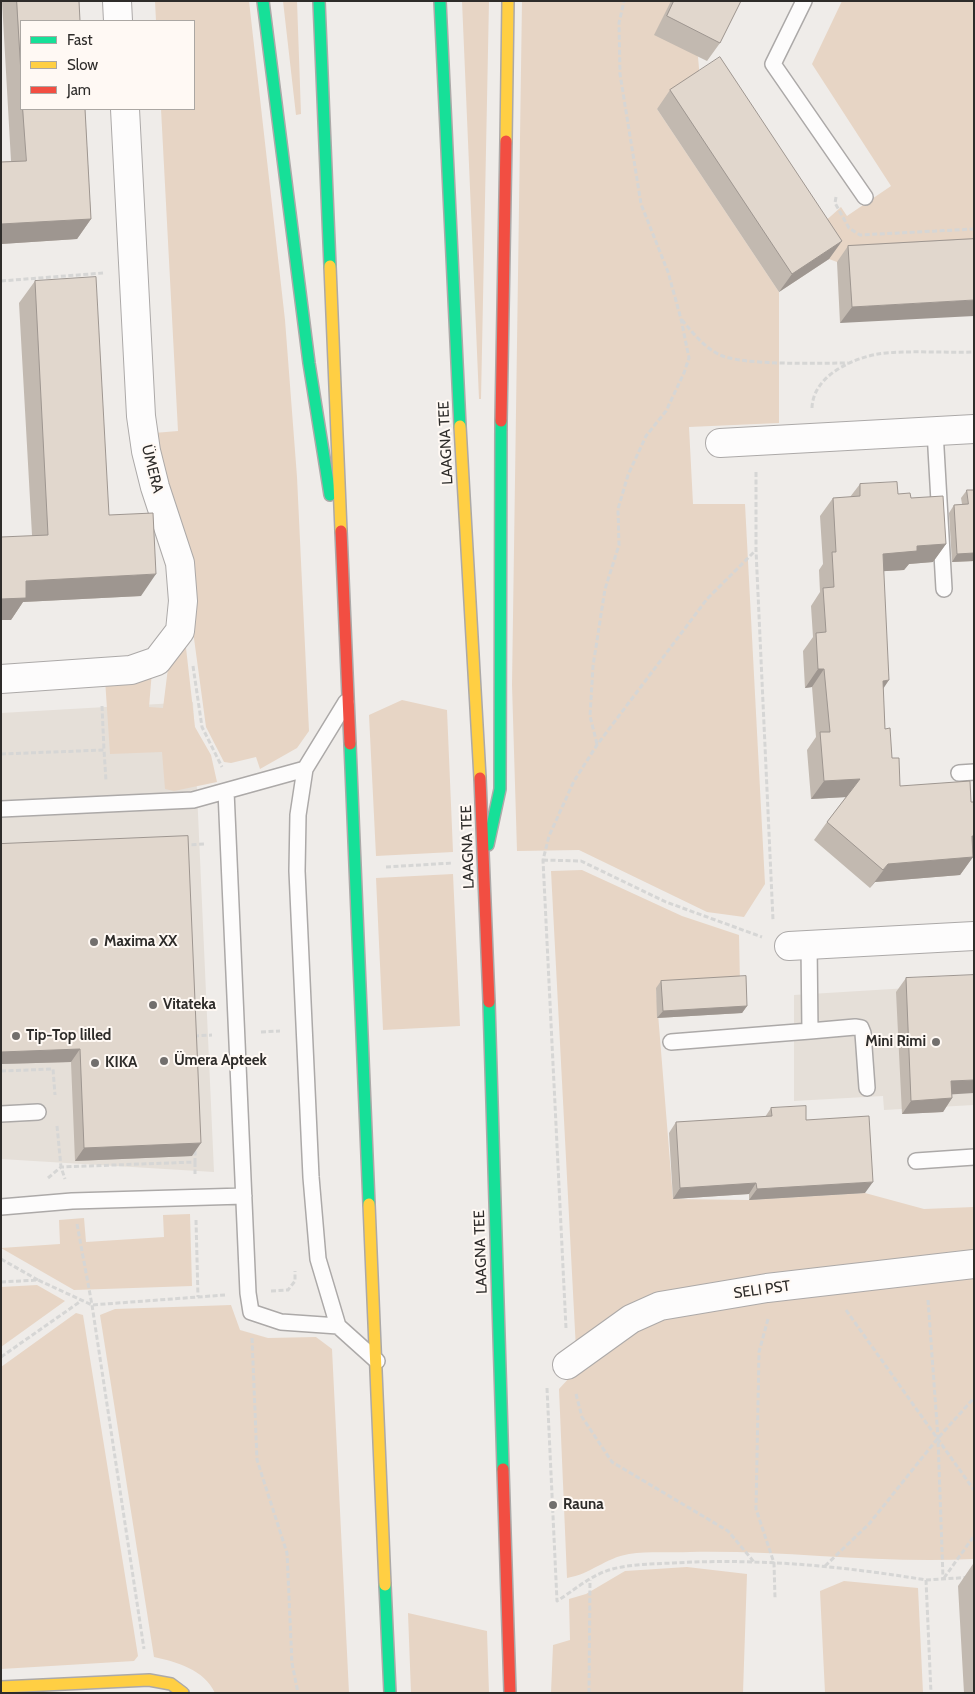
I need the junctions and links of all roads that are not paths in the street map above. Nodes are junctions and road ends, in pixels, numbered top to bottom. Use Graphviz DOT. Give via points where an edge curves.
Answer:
graph roads {
  1 [pos="117,1"];
  2 [pos="263,1"];
  3 [pos="319,1"];
  4 [pos="440,1"];
  5 [pos="508,1"];
  6 [pos="804,1"];
  7 [pos="118,20"];
  8 [pos="125,110"];
  9 [pos="865,196"];
  10 [pos="974,429"];
  11 [pos="935,432"];
  12 [pos="720,443"];
  13 [pos="343,572"];
  14 [pos="944,589"];
  15 [pos="1,679"];
  16 [pos="349,697"];
  17 [pos="305,769"];
  18 [pos="226,791"];
  19 [pos="1,809"];
  20 [pos="485,862"];
  21 [pos="974,936"];
  22 [pos="790,944"];
  23 [pos="810,1031"];
  24 [pos="671,1042"];
  25 [pos="867,1088"];
  26 [pos="38,1112"];
  27 [pos="1,1114"];
  28 [pos="974,1157"];
  29 [pos="916,1161"];
  30 [pos="244,1196"];
  31 [pos="1,1207"];
  32 [pos="974,1264"];
  33 [pos="338,1326"];
  34 [pos="377,1361"];
  35 [pos="568,1365"];
  36 [pos="1,1687"];
  37 [pos="183,1693"];
  38 [pos="390,1693"];
  39 [pos="510,1693"];
  1 -- 7 [label="street"];
  2 -- 13 [label="main road" via="309,363"];
  3 -- 13 [label="main road"];
  4 -- 20 [label="main road, LAAGNA TEE" via="454,330"];
  5 -- 20 [label="main road" via="500,494 500,789"];
  6 -- 9 [label="lane" via="773,64"];
  8 -- 15 [label="street, ÜMERA" via="141,416 155,487 180,563 183,601 180,631 157,661 131,670"];
  10 -- 11 [label="street"];
  11 -- 12 [label="street"];
  11 -- 14 [label="lane"];
  13 -- 16 [label="main road"];
  16 -- 17 [label="lane"];
  16 -- 34 [label="main road"];
  17 -- 18 [label="lane"];
  17 -- 33 [label="lane" via="298,815 297,871 311,1177 318,1259"];
  18 -- 19 [label="lane" via="193,800"];
  18 -- 30 [label="lane"];
  20 -- 39 [label="main road, LAAGNA TEE"];
  21 -- 22 [label="street"];
  22 -- 23 [label="lane"];
  23 -- 24 [label="lane"];
  23 -- 25 [label="lane" via="861,1028"];
  26 -- 27 [label="lane"];
  28 -- 29 [label="lane"];
  30 -- 31 [label="lane" via="72,1200"];
  30 -- 33 [label="lane" via="251,1312 281,1322"];
  32 -- 35 [label="street, SELI PST" via="776,1287 660,1306 631,1319"];
  33 -- 34 [label="lane"];
  34 -- 38 [label="main road"];
  36 -- 37 [label="main road" via="149,1680 170,1684"];
}
